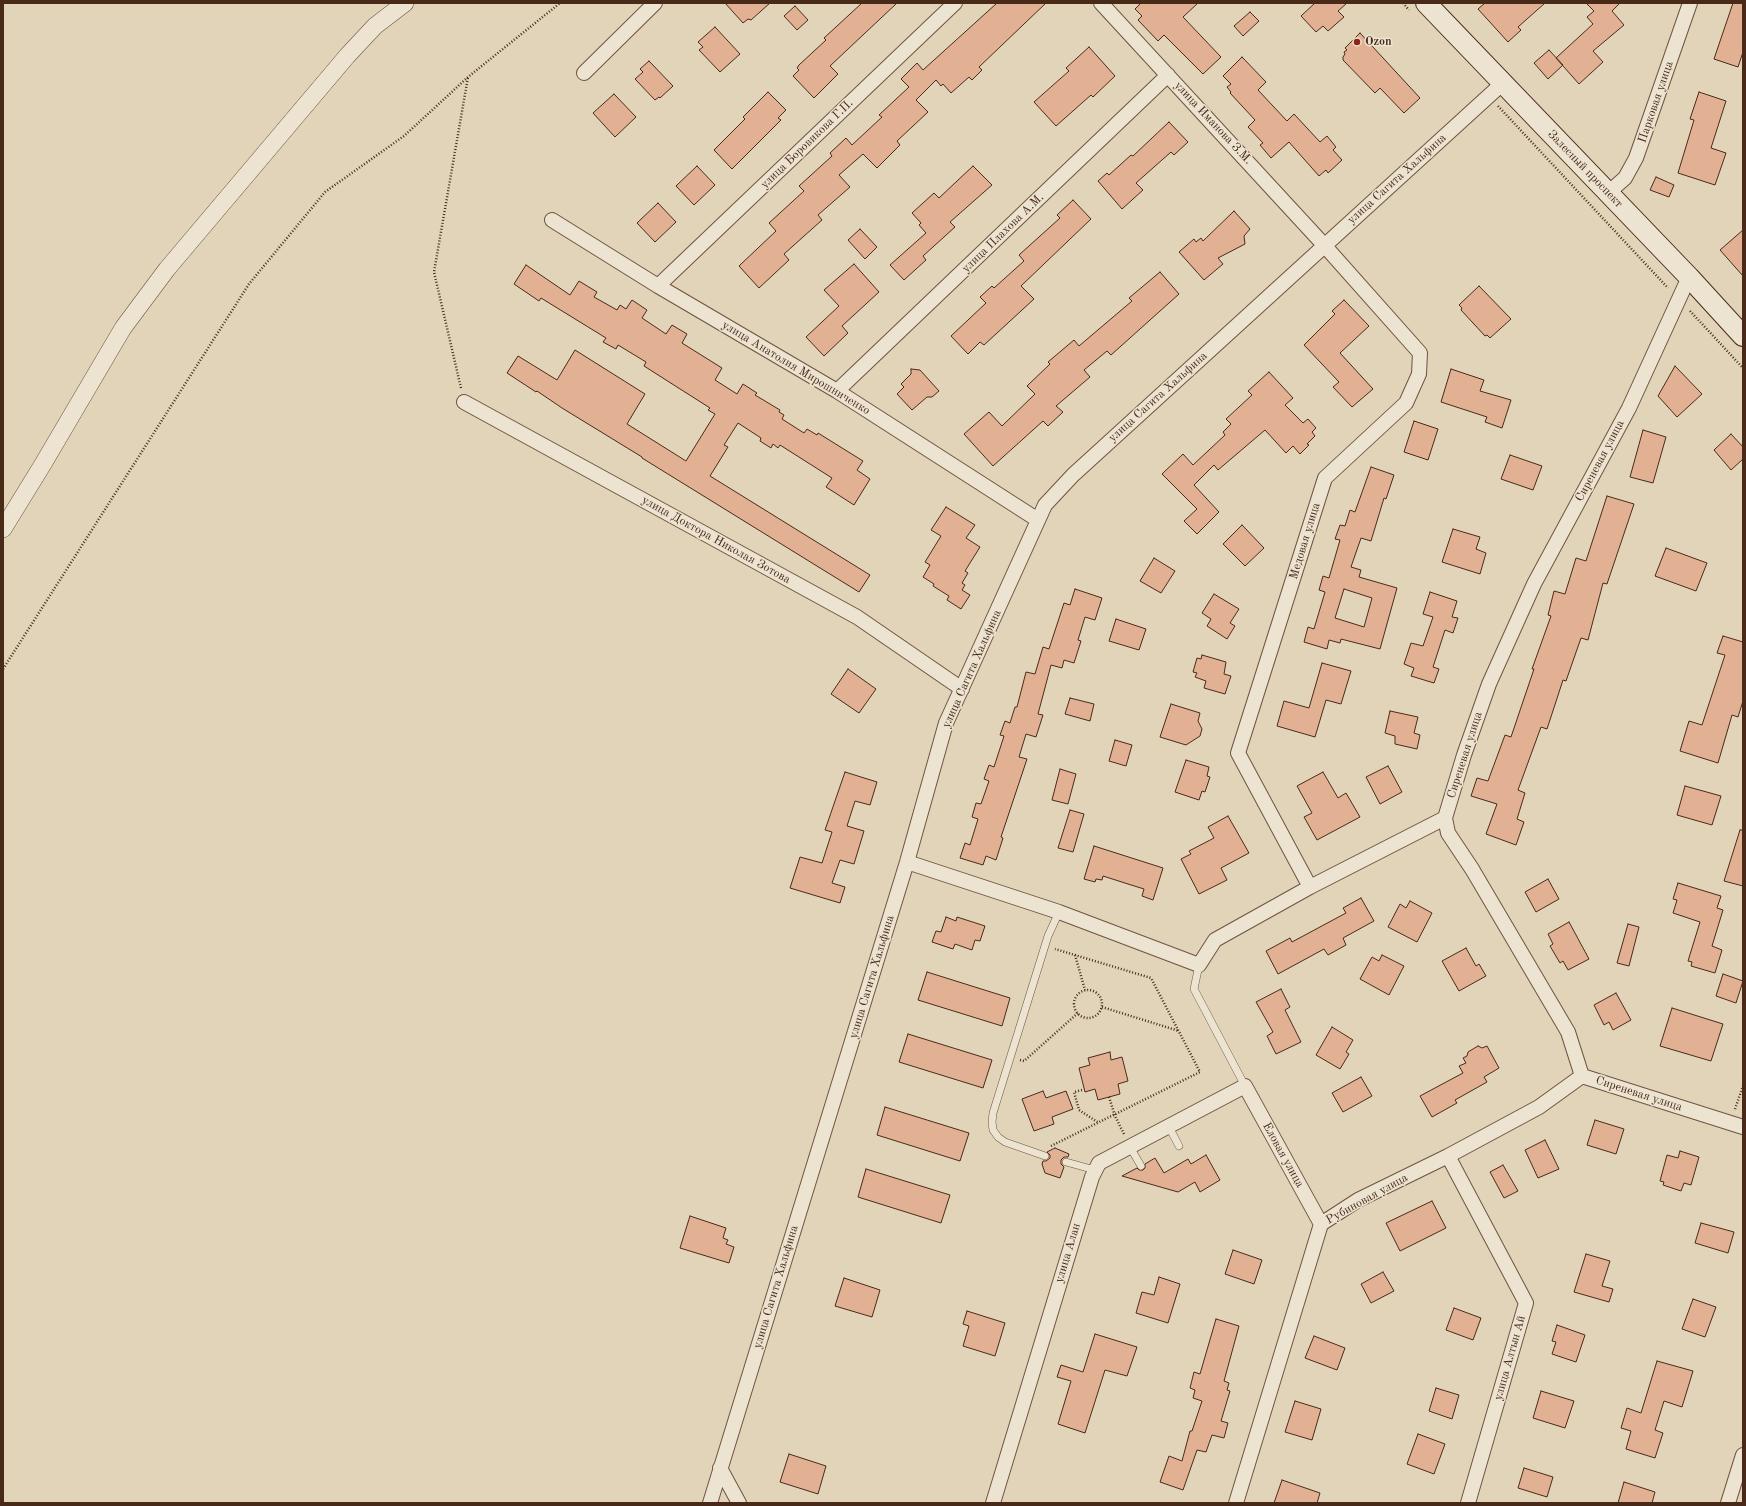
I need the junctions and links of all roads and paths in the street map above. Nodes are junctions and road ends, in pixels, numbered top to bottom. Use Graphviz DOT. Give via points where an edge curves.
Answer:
graph roads {
  1 [pos="405,3"];
  2 [pos="560,3"];
  3 [pos="655,3"];
  4 [pos="955,3"];
  5 [pos="1101,3"];
  6 [pos="1403,3"];
  7 [pos="1690,3"];
  8 [pos="1420,9"];
  9 [pos="584,73"];
  10 [pos="1168,74"];
  11 [pos="468,76"];
  12 [pos="1496,90"];
  13 [pos="1608,193"];
  14 [pos="552,220"];
  15 [pos="1324,245"];
  16 [pos="1689,277"];
  17 [pos="658,286"];
  18 [pos="1679,299"];
  19 [pos="1743,336"];
  20 [pos="1743,368"];
  21 [pos="837,392"];
  22 [pos="464,402"];
  23 [pos="1038,520"];
  24 [pos="3,529"];
  25 [pos="3,670"];
  26 [pos="962,689"];
  27 [pos="1445,818"];
  28 [pos="907,862"];
  29 [pos="1310,887"];
  30 [pos="1059,912"];
  31 [pos="1045,946"];
  32 [pos="1075,955"];
  33 [pos="1199,965"];
  34 [pos="1084,990"];
  35 [pos="1102,1007"];
  36 [pos="1078,1013"];
  37 [pos="1179,1031"];
  38 [pos="1010,1057"];
  39 [pos="1582,1076"];
  40 [pos="1245,1086"];
  41 [pos="1743,1086"];
  42 [pos="1082,1090"];
  43 [pos="1109,1097"];
  44 [pos="1115,1116"];
  45 [pos="1100,1123"];
  46 [pos="1737,1125"];
  47 [pos="1169,1127"];
  48 [pos="1179,1146"];
  49 [pos="1130,1147"];
  50 [pos="1035,1153"];
  51 [pos="1045,1156"];
  52 [pos="1448,1156"];
  53 [pos="1066,1162"];
  54 [pos="1141,1166"];
  55 [pos="1095,1170"];
  56 [pos="1321,1224"];
  57 [pos="1743,1455"];
  58 [pos="720,1468"];
  59 [pos="710,1503"];
  60 [pos="739,1503"];
  61 [pos="993,1503"];
  62 [pos="1236,1503"];
  63 [pos="1468,1503"];
  64 [pos="1728,1503"];
  1 -- 24 [label="street" via="375,26 347,56 167,269 123,328"];
  2 -- 11 [label="path"];
  3 -- 9 [label="street"];
  4 -- 17 [label="street, улица Боровикова Г.П."];
  5 -- 10 [label="street, улица Иманова З.М."];
  6 -- 8 [label="path"];
  7 -- 13 [label="street, Парковая улица" via="1636,158 1625,178"];
  8 -- 12 [label="main road, Залесный проспект"];
  10 -- 15 [label="street, улица Иманова З.М."];
  10 -- 21 [label="street, улица Плахова А.М."];
  11 -- 22 [label="path" via="434,272"];
  11 -- 25 [label="path" via="404,136 325,192 248,284"];
  12 -- 13 [label="main road, Залесный проспект"];
  12 -- 15 [label="street, улица Сагита Хальфина"];
  12 -- 18 [label="path"];
  13 -- 16 [label="main road, Залесный проспект"];
  14 -- 17 [label="street, улица Анатолия Мирошниченко"];
  15 -- 23 [label="street, улица Сагита Хальфина" via="1073,475 1045,505"];
  15 -- 29 [label="street, Медовая улица" via="1420,353 1419,374 1406,403 1325,478 1238,753"];
  16 -- 18 [label="street, Сиреневая улица"];
  16 -- 19 [label="main road, Залесный проспект"];
  17 -- 21 [label="street, улица Анатолия Мирошниченко"];
  18 -- 20 [label="path"];
  18 -- 27 [label="street, Сиреневая улица" via="1629,408 1534,584 1490,684 1464,755"];
  21 -- 23 [label="street, улица Анатолия Мирошниченко"];
  22 -- 26 [label="street, улица Доктора Николая Зотова" via="857,617"];
  23 -- 26 [label="street, улица Сагита Хальфина"];
  26 -- 28 [label="street, улица Сагита Хальфина" via="946,723"];
  27 -- 29 [label="street"];
  27 -- 39 [label="street, Сиреневая улица" via="1448,833 1568,1032"];
  28 -- 30 [label="street"];
  28 -- 58 [label="street, улица Сагита Хальфина"];
  29 -- 33 [label="street" via="1215,940"];
  30 -- 31 [label="lane"];
  30 -- 33 [label="street"];
  31 -- 32 [label="path"];
  31 -- 38 [label="lane"];
  32 -- 34 [label="path"];
  32 -- 37 [label="path" via="1152,978"];
  33 -- 40 [label="lane" via="1194,989"];
  34 -- 35 [label="path" via="1099,994"];
  34 -- 36 [label="path" via="1078,993 1074,1002"];
  35 -- 36 [label="path" via="1093,1018 1083,1017"];
  35 -- 37 [label="path"];
  36 -- 38 [label="path" via="1024,1061"];
  37 -- 44 [label="path" via="1200,1072"];
  38 -- 50 [label="lane" via="993,1113 994,1130 1005,1142"];
  39 -- 46 [label="street, Сиреневая улица"];
  39 -- 52 [label="street, Рубиновая улица" via="1538,1107"];
  40 -- 47 [label="street"];
  40 -- 56 [label="street, Еловая улица"];
  41 -- 46 [label="path"];
  42 -- 45 [label="path" via="1074,1092 1078,1110"];
  43 -- 44 [label="path"];
  44 -- 45 [label="path"];
  44 -- 49 [label="path"];
  45 -- 50 [label="path"];
  47 -- 48 [label="lane"];
  47 -- 49 [label="street"];
  49 -- 54 [label="lane"];
  49 -- 55 [label="street" via="1099,1163"];
  50 -- 51 [label="lane"];
  52 -- 56 [label="street, Рубиновая улица" via="1358,1200"];
  52 -- 63 [label="street, улица Алтын Ай" via="1526,1303"];
  53 -- 55 [label="lane"];
  55 -- 61 [label="street, улица Алан"];
  56 -- 62 [label="street, Рубиновая улица"];
  57 -- 64 [label="street"];
  58 -- 59 [label="street, улица Сагита Хальфина"];
  58 -- 60 [label="street"];
}
